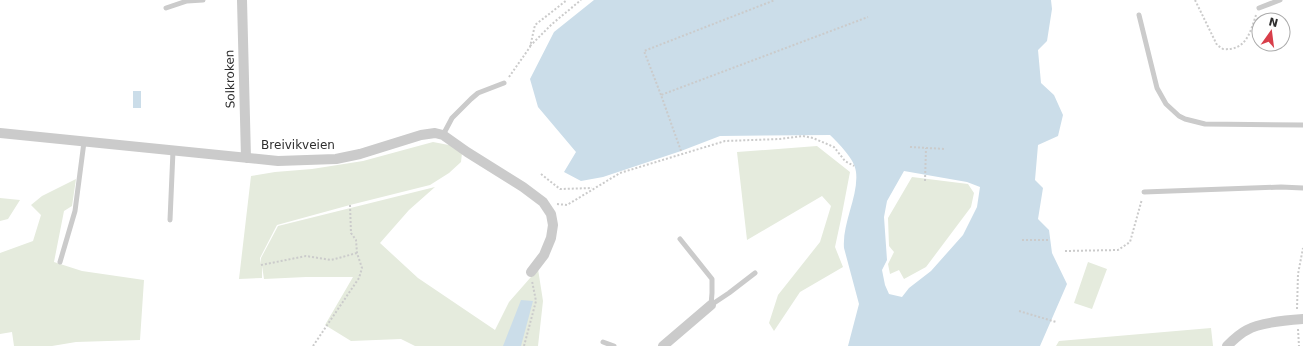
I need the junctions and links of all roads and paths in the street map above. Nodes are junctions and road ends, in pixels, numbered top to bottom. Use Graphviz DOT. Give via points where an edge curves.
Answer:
graph roads {
  1 [pos="203,0"];
  2 [pos="242,0"];
  3 [pos="567,0"];
  4 [pos="581,0"];
  5 [pos="775,0"];
  6 [pos="1195,0"];
  7 [pos="1280,0"];
  8 [pos="166,8"];
  9 [pos="1259,8"];
  10 [pos="1139,15"];
  11 [pos="868,17"];
  12 [pos="530,47"];
  13 [pos="504,83"];
  14 [pos="661,95"];
  15 [pos="1303,125"];
  16 [pos="0,133"];
  17 [pos="443,135"];
  18 [pos="84,142"];
  19 [pos="910,147"];
  20 [pos="926,148"];
  21 [pos="945,149"];
  22 [pos="173,151"];
  23 [pos="681,151"];
  24 [pos="246,158"];
  25 [pos="854,166"];
  26 [pos="541,174"];
  27 [pos="925,181"];
  28 [pos="593,188"];
  29 [pos="1303,188"];
  30 [pos="1144,192"];
  31 [pos="543,202"];
  32 [pos="350,205"];
  33 [pos="170,220"];
  34 [pos="680,239"];
  35 [pos="1022,240"];
  36 [pos="1050,240"];
  37 [pos="1303,248"];
  38 [pos="1065,251"];
  39 [pos="357,252"];
  40 [pos="60,262"];
  41 [pos="261,265"];
  42 [pos="531,272"];
  43 [pos="755,273"];
  44 [pos="710,305"];
  45 [pos="1019,311"];
  46 [pos="1300,319"];
  47 [pos="1056,322"];
  48 [pos="603,342"];
  49 [pos="313,346"];
  50 [pos="524,346"];
  51 [pos="614,346"];
  52 [pos="663,346"];
  53 [pos="1227,346"];
  54 [pos="1299,346"];
  1 -- 8 [label="lane" via="187,1"];
  2 -- 24 [label="street, Solkroken"];
  3 -- 12 [label="path" via="535,25"];
  4 -- 12 [label="path" via="552,24"];
  5 -- 14 [label="path" via="644,51"];
  6 -- 9 [label="path" via="1217,45 1223,49 1244,43"];
  7 -- 9 [label="lane"];
  10 -- 15 [label="lane" via="1157,88 1174,112 1185,119 1205,124"];
  11 -- 14 [label="path"];
  12 -- 13 [label="path"];
  13 -- 17 [label="lane" via="471,99 452,118"];
  14 -- 23 [label="path"];
  16 -- 18 [label="street, Breivikveien"];
  17 -- 24 [label="street, Breivikveien" via="421,135 336,159 278,161"];
  17 -- 31 [label="street"];
  18 -- 22 [label="street, Breivikveien"];
  18 -- 40 [label="lane" via="75,211"];
  19 -- 20 [label="path"];
  20 -- 21 [label="path"];
  20 -- 27 [label="path"];
  22 -- 24 [label="street, Breivikveien"];
  22 -- 33 [label="lane"];
  25 -- 28 [label="path" via="845,161 834,147 803,136 724,141 620,173"];
  26 -- 28 [label="path" via="560,189"];
  28 -- 31 [label="path" via="566,205"];
  29 -- 30 [label="lane"];
  30 -- 38 [label="path" via="1130,242 1118,250"];
  31 -- 42 [label="street" via="551,214 551,238 544,255"];
  32 -- 39 [label="path" via="351,233 356,240"];
  34 -- 44 [label="lane" via="712,279"];
  35 -- 36 [label="path"];
  37 -- 46 [label="path" via="1298,274"];
  39 -- 41 [label="path" via="331,260 306,256"];
  39 -- 49 [label="path" via="362,268 359,278"];
  42 -- 50 [label="path" via="536,301"];
  43 -- 44 [label="lane"];
  44 -- 52 [label="street"];
  45 -- 47 [label="path"];
  46 -- 53 [label="street" via="1248,329"];
  46 -- 54 [label="path"];
  48 -- 51 [label="lane"];
}
